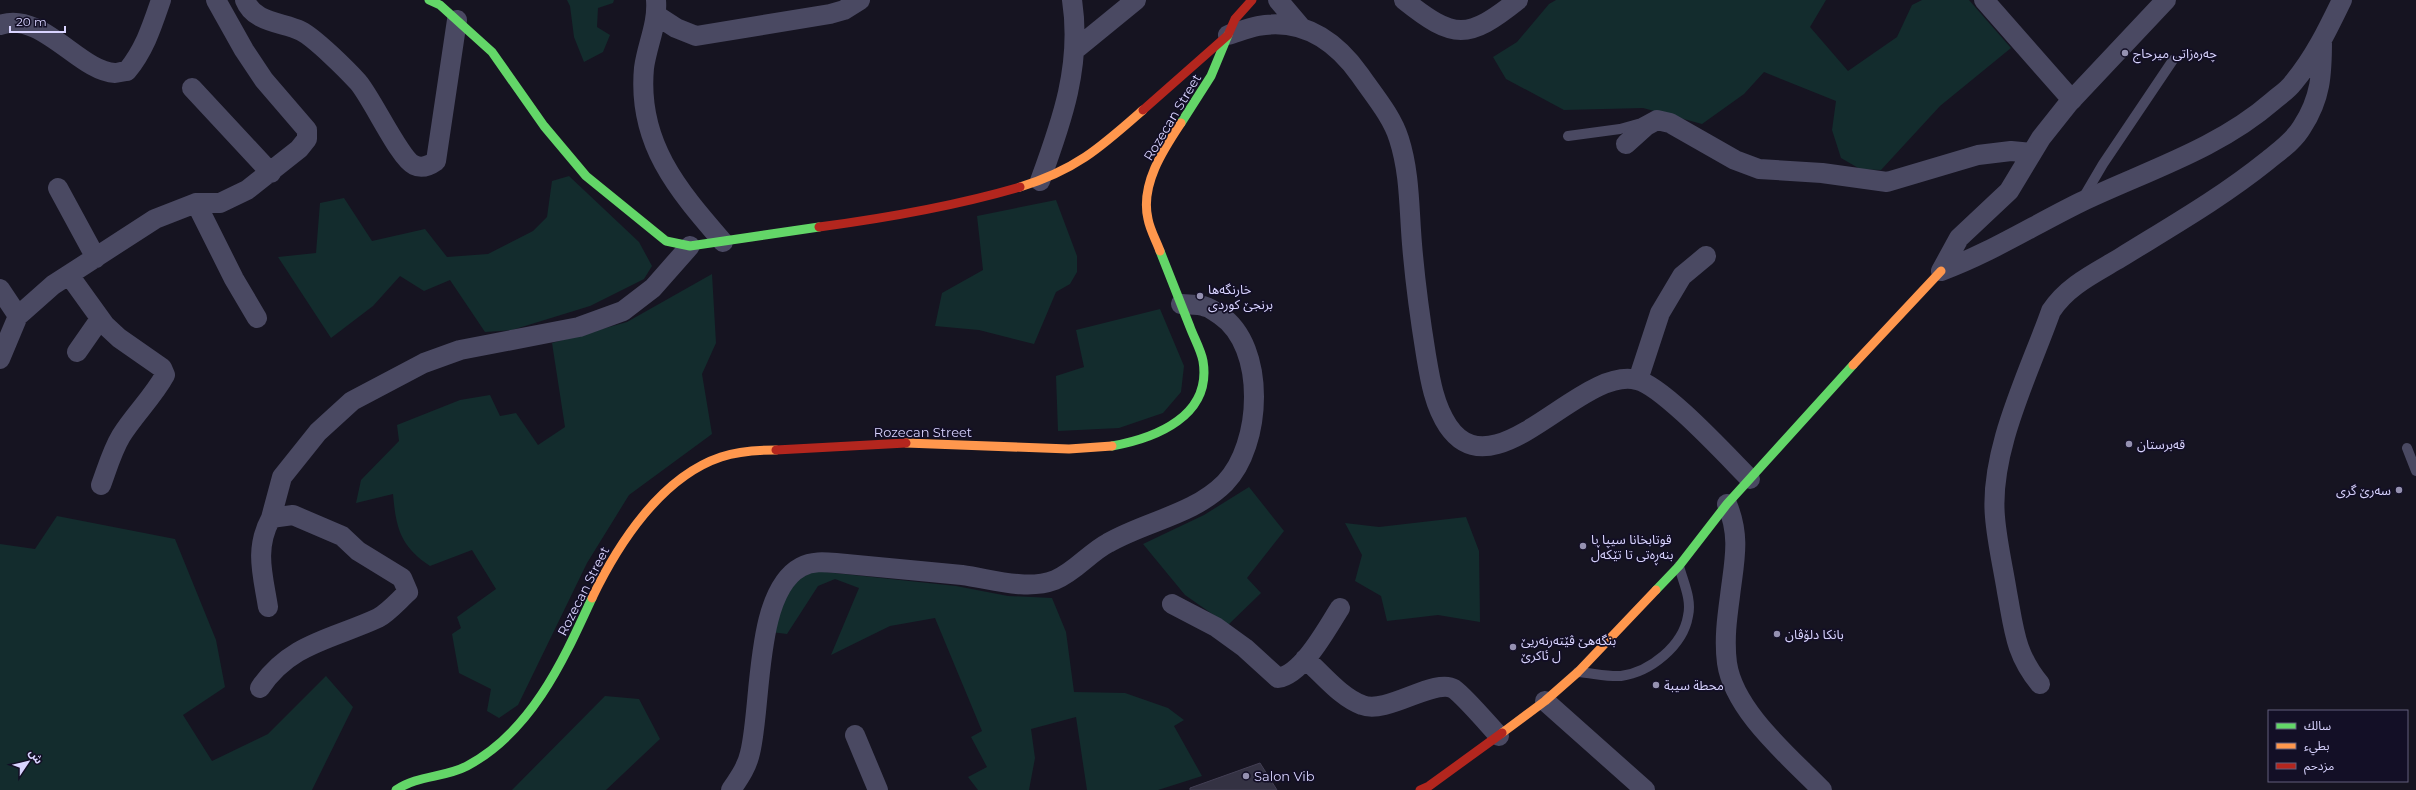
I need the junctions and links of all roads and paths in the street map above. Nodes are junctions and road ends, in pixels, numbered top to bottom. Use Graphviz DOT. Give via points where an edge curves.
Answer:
graph roads {
  1 [pos="161,0"];
  2 [pos="216,0"];
  3 [pos="245,0"];
  4 [pos="429,0"];
  5 [pos="860,0"];
  6 [pos="1072,0"];
  7 [pos="1136,0"];
  8 [pos="1252,0"];
  9 [pos="1278,0"];
  10 [pos="1404,0"];
  11 [pos="1518,0"];
  12 [pos="1984,0"];
  13 [pos="2166,0"];
  14 [pos="2342,0"];
  15 [pos="656,8"];
  16 [pos="457,20"];
  17 [pos="0,25"];
  18 [pos="1300,26"];
  19 [pos="1228,35"];
  20 [pos="2322,40"];
  21 [pos="1076,49"];
  22 [pos="2173,60"];
  23 [pos="192,88"];
  24 [pos="2072,100"];
  25 [pos="1657,120"];
  26 [pos="1568,136"];
  27 [pos="1626,144"];
  28 [pos="2032,153"];
  29 [pos="271,173"];
  30 [pos="1040,182"];
  31 [pos="58,188"];
  32 [pos="2081,202"];
  33 [pos="196,203"];
  34 [pos="723,242"];
  35 [pos="690,246"];
  36 [pos="1706,256"];
  37 [pos="96,258"];
  38 [pos="1941,271"];
  39 [pos="69,275"];
  40 [pos="0,289"];
  41 [pos="1181,304"];
  42 [pos="18,316"];
  43 [pos="257,318"];
  44 [pos="100,319"];
  45 [pos="77,352"];
  46 [pos="0,359"];
  47 [pos="1638,380"];
  48 [pos="2407,448"];
  49 [pos="2416,471"];
  50 [pos="1750,479"];
  51 [pos="101,485"];
  52 [pos="1727,504"];
  53 [pos="270,518"];
  54 [pos="1679,566"];
  55 [pos="1172,604"];
  56 [pos="268,607"];
  57 [pos="1340,608"];
  58 [pos="1306,659"];
  59 [pos="1578,672"];
  60 [pos="2040,684"];
  61 [pos="260,688"];
  62 [pos="1545,701"];
  63 [pos="856,735"];
  64 [pos="1498,736"];
  65 [pos="396,790"];
  66 [pos="731,790"];
  67 [pos="878,790"];
  68 [pos="1420,790"];
  69 [pos="1646,790"];
  70 [pos="1822,790"];
  1 -- 17 [label="street" via="148,40 127,71 114,73 96,67 34,28 18,22"];
  2 -- 29 [label="street" via="264,80 307,130 307,139 299,149"];
  3 -- 16 [label="street" via="257,16 302,32 336,60 358,82 403,154 412,165 422,167 436,161"];
  4 -- 16 [label="street" via="440,5"];
  5 -- 15 [label="street" via="844,10 830,14 696,36 676,28"];
  6 -- 21 [label="street"];
  7 -- 21 [label="street"];
  8 -- 19 [label="street" via="1235,19"];
  9 -- 18 [label="street"];
  10 -- 11 [label="street" via="1436,23 1456,31 1472,30 1486,23"];
  12 -- 24 [label="street"];
  13 -- 24 [label="street"];
  14 -- 20 [label="street"];
  15 -- 34 [label="street" via="644,67 643,95 654,142 664,167"];
  16 -- 35 [label="street" via="492,52 544,126 586,176 666,241"];
  18 -- 19 [label="street" via="1258,26"];
  18 -- 47 [label="street" via="1338,48 1379,103 1399,136 1406,164 1412,246 1429,371 1439,410 1449,428 1462,442 1480,447 1507,441 1601,385 1620,380"];
  19 -- 30 [label="street" via="1097,151"];
  19 -- 41 [label="street, Rozecan Street" via="1221,61 1159,161 1146,196 1148,220"];
  20 -- 32 [label="street" via="2293,84 2263,110 2228,133 2138,178"];
  20 -- 60 [label="street" via="2322,79 2312,108 2301,128 2284,147 2194,214 2077,284 2060,298 2051,311 2009,420 1996,477 1995,516 2018,650 2029,671"];
  21 -- 30 [label="street" via="1073,72 1058,131"];
  22 -- 32 [label="lane" via="2103,164"];
  23 -- 29 [label="street"];
  24 -- 28 [label="street"];
  25 -- 26 [label="lane" via="1620,129"];
  25 -- 27 [label="street"];
  25 -- 28 [label="street" via="1670,123 1723,154 1759,169 1822,173 1887,182 1978,155 2011,151"];
  28 -- 38 [label="street" via="2008,191 1959,238"];
  29 -- 33 [label="street" via="231,199 220,203"];
  30 -- 34 [label="street" via="925,209"];
  31 -- 37 [label="street"];
  32 -- 38 [label="street" via="1971,260"];
  33 -- 37 [label="street" via="155,218"];
  33 -- 43 [label="street" via="234,279"];
  34 -- 35 [label="street"];
  35 -- 53 [label="street" via="653,288 622,311 578,327 460,350 424,363 352,400 318,432 282,476"];
  36 -- 47 [label="street" via="1682,276 1660,313"];
  37 -- 39 [label="street"];
  38 -- 50 [label="street" via="1868,347"];
  39 -- 42 [label="street" via="53,285"];
  39 -- 44 [label="street"];
  40 -- 42 [label="street"];
  41 -- 65 [label="street, Rozecan Street" via="1203,361 1204,380 1200,396 1189,413 1175,425 1128,443 1065,451 928,443 800,448 734,454 692,470 658,501 615,553 566,655 531,711 512,732 471,764 446,774 405,783"];
  41 -- 66 [label="street" via="1207,307 1227,320 1238,334 1249,356 1255,388 1253,412 1248,439 1226,481 1196,507 1126,533 1106,544 1056,580 1042,583 1010,583 836,563 817,562 800,567 789,576 776,595 767,619 756,727 750,754 742,774"];
  42 -- 46 [label="street"];
  44 -- 45 [label="street"];
  44 -- 51 [label="street" via="119,338 162,368 165,375 157,390 121,436"];
  47 -- 50 [label="street" via="1666,397"];
  48 -- 49 [label="lane"];
  50 -- 52 [label="street"];
  52 -- 54 [label="street"];
  52 -- 70 [label="street" via="1735,521 1737,543 1725,631 1729,670 1736,689 1753,717"];
  53 -- 56 [label="street" via="262,534 260,555"];
  53 -- 61 [label="street" via="293,515 342,536 358,551 402,578 408,592 380,617 315,642 285,660"];
  54 -- 59 [label="street"];
  54 -- 59 [label="lane" via="1689,599 1688,616 1678,639 1664,655 1648,668 1620,676"];
  55 -- 58 [label="street" via="1216,627 1245,648 1278,678 1285,677"];
  57 -- 58 [label="street"];
  58 -- 64 [label="street" via="1348,698 1363,706 1379,707 1442,686 1453,689"];
  59 -- 62 [label="street"];
  62 -- 64 [label="street"];
  62 -- 69 [label="street"];
  63 -- 67 [label="street"];
  64 -- 68 [label="street"];
}
